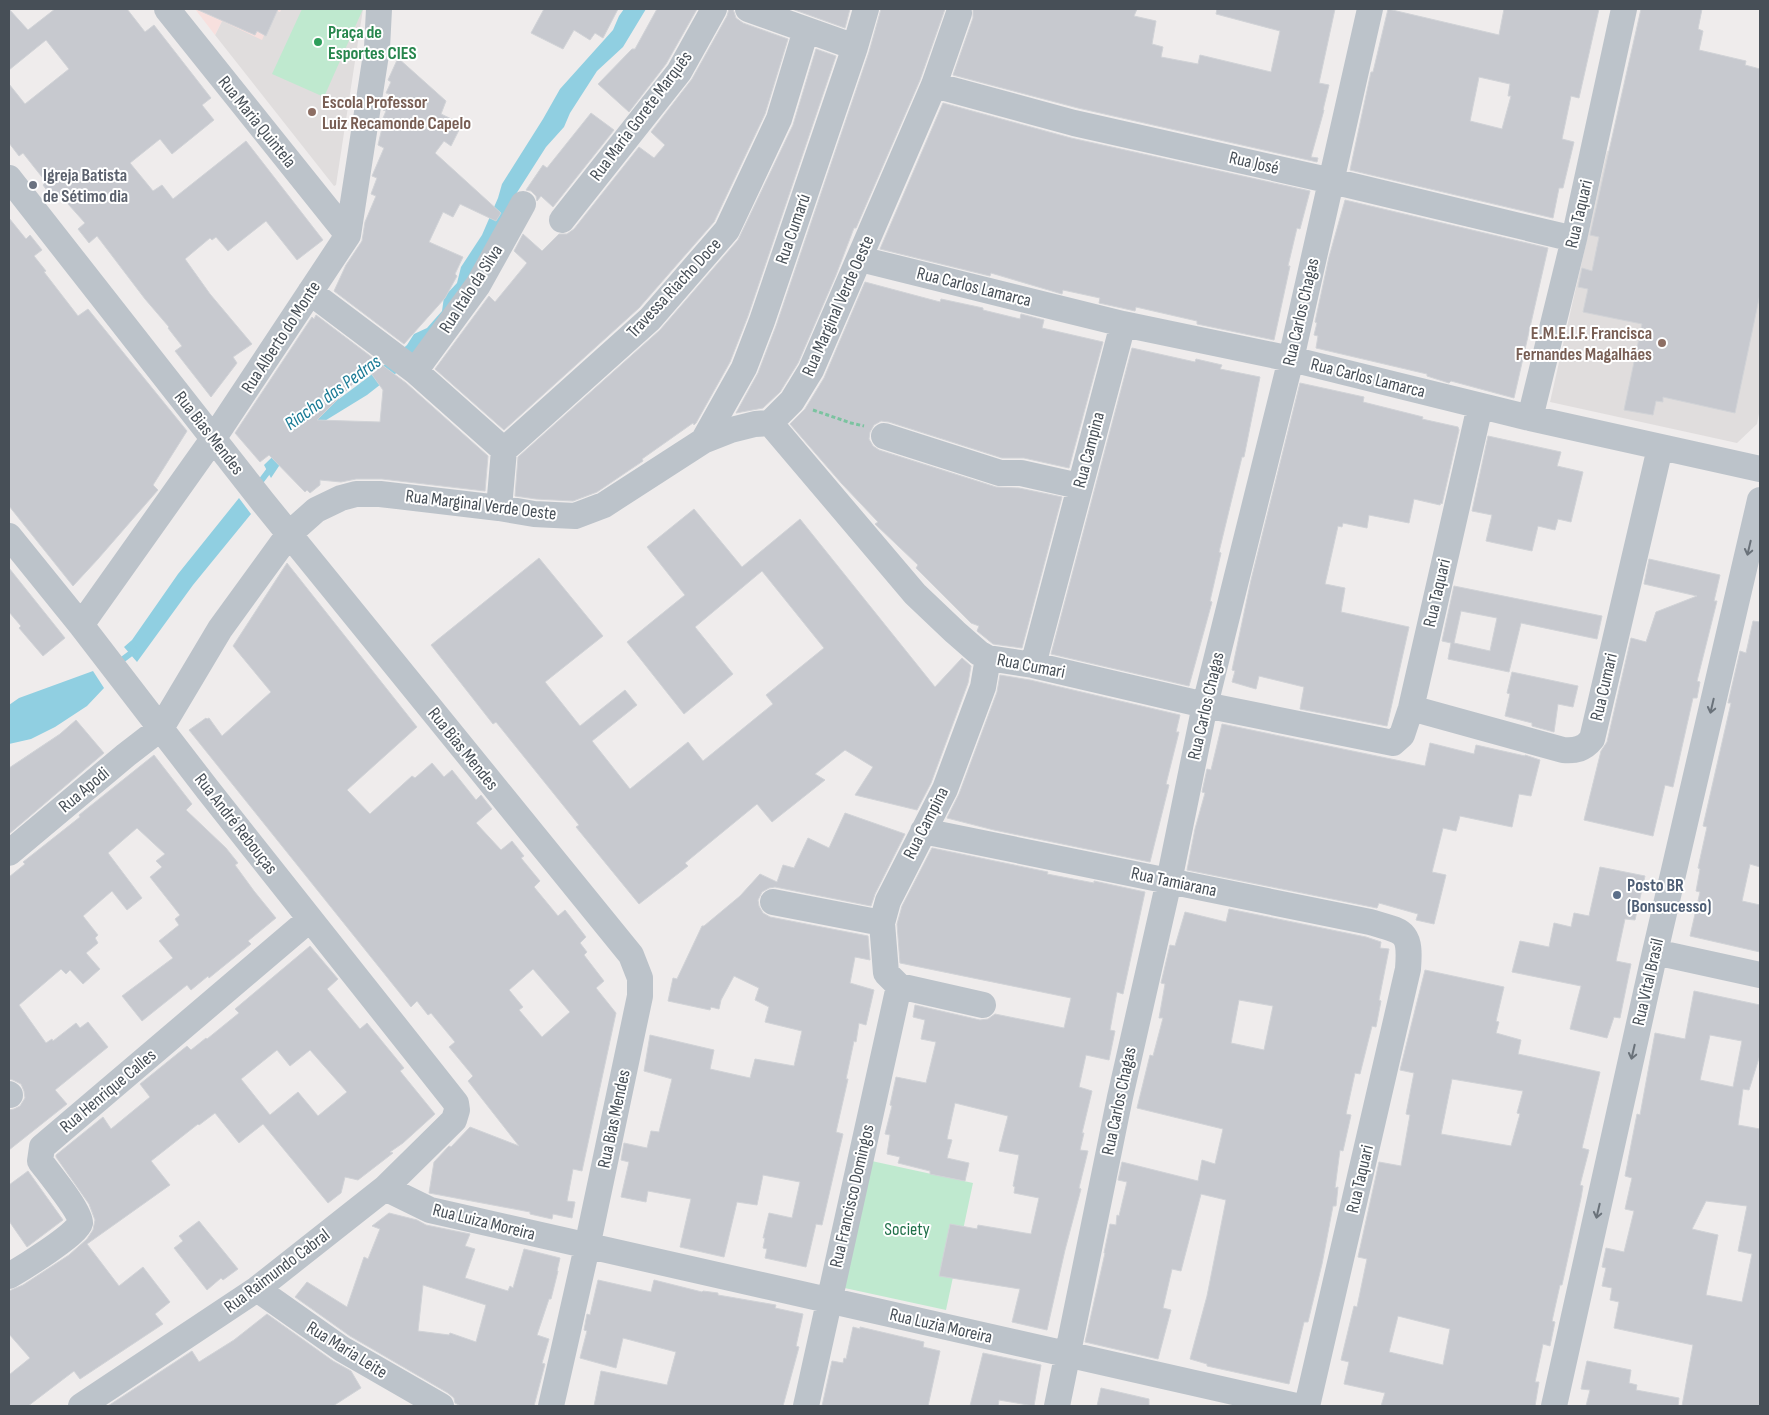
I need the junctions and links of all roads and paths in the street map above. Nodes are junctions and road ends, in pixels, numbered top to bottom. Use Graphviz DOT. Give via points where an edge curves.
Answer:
graph roads {
  1 [pos="167,9"];
  2 [pos="379,9"];
  3 [pos="714,9"];
  4 [pos="748,9"];
  5 [pos="866,9"];
  6 [pos="1370,9"];
  7 [pos="1624,9"];
  8 [pos="959,13"];
  9 [pos="806,30"];
  10 [pos="855,47"];
  11 [pos="934,85"];
  12 [pos="9,178"];
  13 [pos="1332,181"];
  14 [pos="523,204"];
  15 [pos="562,220"];
  16 [pos="348,235"];
  17 [pos="1574,239"];
  18 [pos="860,259"];
  19 [pos="310,292"];
  20 [pos="1123,324"];
  21 [pos="1291,359"];
  22 [pos="404,363"];
  23 [pos="792,401"];
  24 [pos="1480,406"];
  25 [pos="1530,418"];
  26 [pos="770,423"];
  27 [pos="884,436"];
  28 [pos="213,439"];
  29 [pos="702,441"];
  30 [pos="1660,448"];
  31 [pos="504,450"];
  32 [pos="1760,470"];
  33 [pos="1079,486"];
  34 [pos="1760,500"];
  35 [pos="499,508"];
  36 [pos="289,534"];
  37 [pos="9,536"];
  38 [pos="81,625"];
  39 [pos="988,658"];
  40 [pos="1033,665"];
  41 [pos="1205,705"];
  42 [pos="1411,708"];
  43 [pos="161,728"];
  44 [pos="1388,742"];
  45 [pos="923,831"];
  46 [pos="9,853"];
  47 [pos="1169,881"];
  48 [pos="773,902"];
  49 [pos="310,919"];
  50 [pos="882,923"];
  51 [pos="1410,952"];
  52 [pos="1655,952"];
  53 [pos="1760,976"];
  54 [pos="899,986"];
  55 [pos="983,1005"];
  56 [pos="456,1115"];
  57 [pos="384,1188"];
  58 [pos="587,1247"];
  59 [pos="9,1276"];
  60 [pos="257,1289"];
  61 [pos="829,1300"];
  62 [pos="1067,1355"];
  63 [pos="81,1406"];
  64 [pos="441,1406"];
  65 [pos="551,1406"];
  66 [pos="806,1406"];
  67 [pos="1057,1406"];
  68 [pos="1296,1406"];
  69 [pos="1307,1406"];
  70 [pos="1554,1406"];
  1 -- 16 [label="street, Rua Maria Quintela"];
  2 -- 16 [label="street, Rua Alberto do Monte" via="377,48"];
  3 -- 15 [label="street, Rua Maria Gorete Marquês" via="679,72"];
  4 -- 9 [label="street"];
  5 -- 10 [label="street, Rua Cumarú"];
  6 -- 13 [label="street, Rua Carlos Chagas"];
  7 -- 17 [label="street, Rua Taquari"];
  8 -- 11 [label="street, Rua Marginal Verde Oeste"];
  9 -- 10 [label="street"];
  9 -- 31 [label="street, Travessa Riacho Doce" via="779,119 727,230 650,319"];
  10 -- 29 [label="street, Rua Cumarú" via="755,340 744,368"];
  11 -- 13 [label="street, Rua José" via="1074,123"];
  11 -- 18 [label="street, Rua Marginal Verde Oeste"];
  12 -- 28 [label="street, Rua Bias Mendes"];
  13 -- 17 [label="street, Rua José"];
  13 -- 21 [label="street, Rua Carlos Chagas"];
  14 -- 22 [label="street, Rua Italo da Silva" via="478,286"];
  16 -- 19 [label="street, Rua Alberto do Monte"];
  17 -- 25 [label="street, Rua Taquari"];
  18 -- 20 [label="street, Rua Carlos Lamarca"];
  18 -- 23 [label="street, Rua Marginal Verde Oeste" via="811,370"];
  19 -- 22 [label="street"];
  19 -- 28 [label="street, Rua Alberto do Monte"];
  20 -- 21 [label="street, Rua Carlos Lamarca"];
  20 -- 33 [label="street, Rua Campina"];
  21 -- 24 [label="street, Rua Carlos Lamarca"];
  21 -- 41 [label="street, Rua Carlos Chagas"];
  22 -- 31 [label="street"];
  23 -- 26 [label="street, Rua Marginal Verde Oeste"];
  23 -- 27 [label="path"];
  24 -- 25 [label="street, Rua Carlos Lamarca"];
  24 -- 42 [label="street, Rua Taquari"];
  25 -- 30 [label="street, Rua Carlos Lamarca"];
  26 -- 29 [label="street, Rua Marginal Verde Oeste" via="731,430"];
  26 -- 39 [label="street, Rua Cumari" via="915,594 978,653"];
  27 -- 33 [label="street" via="1000,473 1021,473"];
  28 -- 36 [label="street, Rua Bias Mendes"];
  28 -- 38 [label="street, Rua Alberto do Monte"];
  29 -- 35 [label="street, Rua Marginal Verde Oeste" via="604,505 575,516"];
  30 -- 32 [label="street, Rua Carlos Lamarca"];
  30 -- 42 [label="street, Rua Cumari" via="1592,739 1587,745 1578,750 1563,750"];
  31 -- 35 [label="street"];
  33 -- 40 [label="street, Rua Campina"];
  34 -- 52 [label="street, Rua Vital Brasil, one-way"];
  35 -- 36 [label="street, Rua Marginal Verde Oeste" via="356,494 316,510"];
  36 -- 43 [label="street, Rua Marginal Verde Oeste" via="220,629"];
  36 -- 58 [label="street, Rua Bias Mendes" via="631,955 640,978 640,996"];
  37 -- 38 [label="street, Rua André Rebouças"];
  38 -- 43 [label="street, Rua André Rebouças"];
  39 -- 40 [label="street, Rua Cumari"];
  39 -- 45 [label="street, Rua Campina" via="983,687 945,789"];
  40 -- 41 [label="street, Rua Cumari"];
  41 -- 44 [label="street, Rua Cumari"];
  41 -- 47 [label="street, Rua Carlos Chagas"];
  42 -- 44 [label="street, Rua Taquari" via="1402,735"];
  43 -- 46 [label="street, Rua Apodi"];
  43 -- 49 [label="street, Rua André Rebouças"];
  45 -- 47 [label="street, Rua Tamiarana"];
  45 -- 50 [label="street, Rua Campina" via="888,900"];
  47 -- 51 [label="street, Rua Tamiarana" via="1370,922 1400,931 1407,938"];
  47 -- 62 [label="street, Rua Carlos Chagas"];
  48 -- 50 [label="street"];
  49 -- 56 [label="street, Rua André Rebouças" via="456,1103"];
  49 -- 59 [label="street, Rua Henrique Calles" via="42,1147 40,1161 74,1207 80,1223 74,1232"];
  50 -- 54 [label="street, Rua Campina" via="886,973"];
  51 -- 69 [label="street, Rua Taquari"];
  52 -- 53 [label="street"];
  52 -- 70 [label="street, Rua Vital Brasil, one-way"];
  54 -- 55 [label="street"];
  54 -- 61 [label="street, Rua Francisco Domingos"];
  56 -- 57 [label="street, Rua Raimundo Cabral"];
  57 -- 58 [label="street, Rua Luiza Moreira" via="430,1210"];
  57 -- 60 [label="street, Rua Raimundo Cabral"];
  58 -- 61 [label="street, Rua Luzia Moreira"];
  58 -- 65 [label="street, Rua Bias Mendes"];
  60 -- 63 [label="street, Rua Raimundo Cabral"];
  60 -- 64 [label="street, Rua Maria Leite" via="342,1349"];
  61 -- 62 [label="street, Rua Luzia Moreira"];
  61 -- 66 [label="street, Rua Francisco Domingos"];
  62 -- 67 [label="street, Rua Carlos Chagas"];
  62 -- 68 [label="street, Rua Luzia Moreira"];
}
